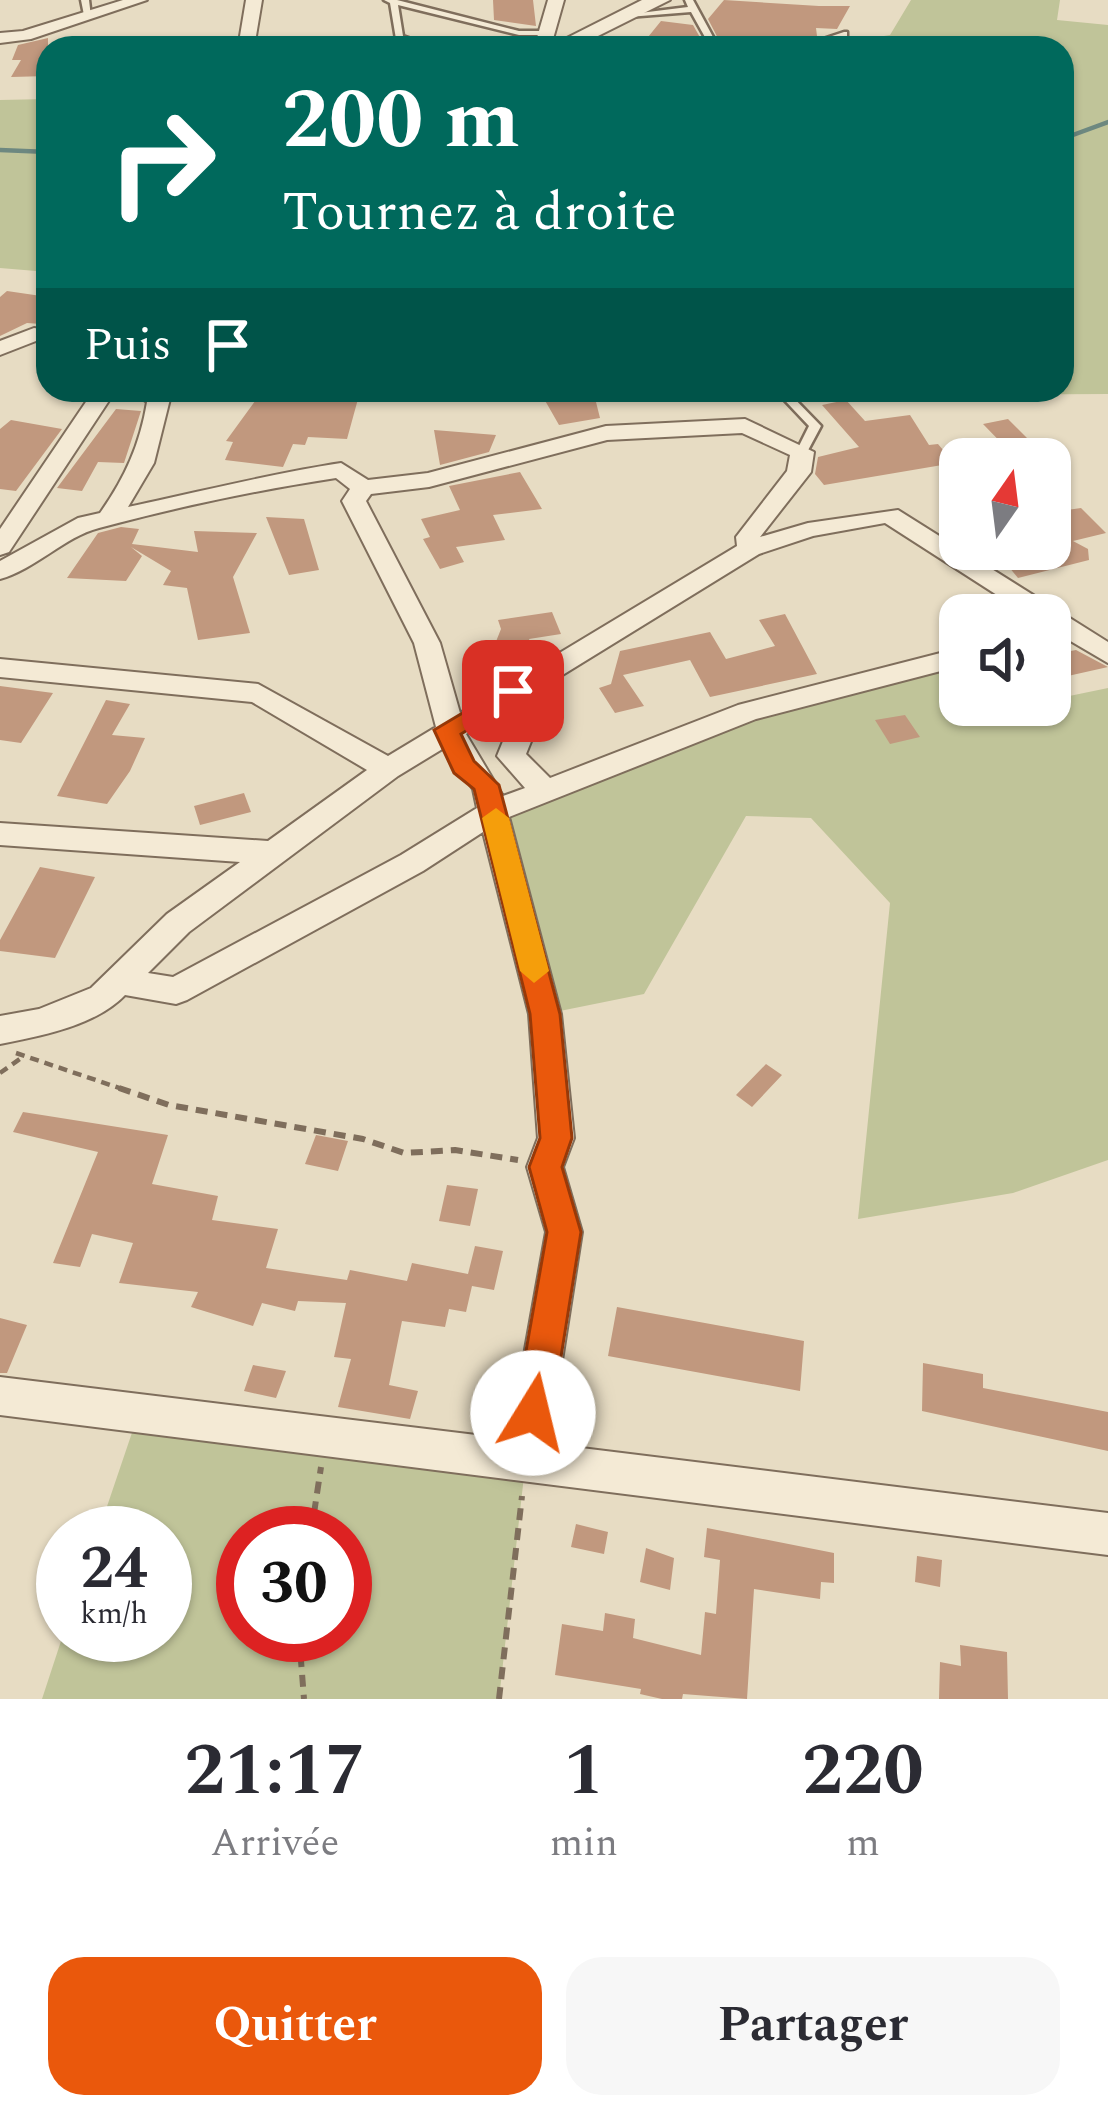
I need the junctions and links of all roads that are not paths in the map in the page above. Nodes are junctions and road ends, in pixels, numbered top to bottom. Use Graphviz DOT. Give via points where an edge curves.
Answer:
graph roads {
  1 [pos="140,0"];
  2 [pos="254,0"];
  3 [pos="662,0"];
  4 [pos="391,1"];
  5 [pos="691,4"];
  6 [pos="86,8"];
  7 [pos="625,15"];
  8 [pos="556,19"];
  9 [pos="844,34"];
  10 [pos="248,36"];
  11 [pos="399,36"];
  12 [pos="592,36"];
  13 [pos="708,36"];
  14 [pos="838,36"];
  15 [pos="0,42"];
  16 [pos="36,49"];
  17 [pos="36,334"];
  18 [pos="0,349"];
  19 [pos="97,402"];
  20 [pos="159,402"];
  21 [pos="792,402"];
  22 [pos="802,452"];
  23 [pos="362,488"];
  24 [pos="108,519"];
  25 [pos="0,547"];
  26 [pos="750,549"];
  27 [pos="0,571"];
  28 [pos="1014,594"];
  29 [pos="1071,630"];
  30 [pos="1108,654"];
  31 [pos="939,662"];
  32 [pos="0,668"];
  33 [pos="545,672"];
  34 [pos="447,730"];
  35 [pos="388,769"];
  36 [pos="545,791"];
  37 [pos="494,811"];
  38 [pos="0,834"];
  39 [pos="278,853"];
  40 [pos="117,981"];
  41 [pos="0,1030"];
  42 [pos="0,1396"];
  43 [pos="526,1458"];
  44 [pos="1108,1534"];
  1 -- 6 [label="street"];
  2 -- 10 [label="street"];
  3 -- 7 [label="street"];
  4 -- 8 [label="lane" via="519,33"];
  4 -- 11 [label="lane"];
  5 -- 7 [label="lane"];
  5 -- 13 [label="lane"];
  6 -- 15 [label="street"];
  7 -- 12 [label="street"];
  9 -- 14 [label="lane"];
  15 -- 16 [label="street"];
  17 -- 18 [label="street"];
  19 -- 25 [label="street"];
  20 -- 24 [label="street" via="146,464"];
  21 -- 22 [label="lane" via="815,426"];
  22 -- 23 [label="street" via="746,426 607,433 429,480"];
  22 -- 26 [label="street" via="799,472 748,537"];
  23 -- 24 [label="street" via="341,470 300,473"];
  23 -- 34 [label="street" via="354,501 428,644 448,704"];
  24 -- 27 [label="street"];
  26 -- 28 [label="street" via="889,515"];
  26 -- 33 [label="street"];
  29 -- 30 [label="street"];
  31 -- 36 [label="street" via="748,712"];
  32 -- 35 [label="street" via="258,693"];
  33 -- 34 [label="street"];
  33 -- 36 [label="street" via="512,756"];
  34 -- 35 [label="street"];
  34 -- 37 [label="street" via="463,766 486,785"];
  35 -- 39 [label="street"];
  36 -- 37 [label="street"];
  37 -- 40 [label="street" via="176,991"];
  37 -- 43 [label="street" via="545,1014 556,1138 545,1167 564,1232"];
  38 -- 39 [label="street"];
  39 -- 40 [label="street" via="178,923"];
  40 -- 41 [label="street" via="103,997"];
  42 -- 43 [label="street"];
  43 -- 44 [label="street"];
}
